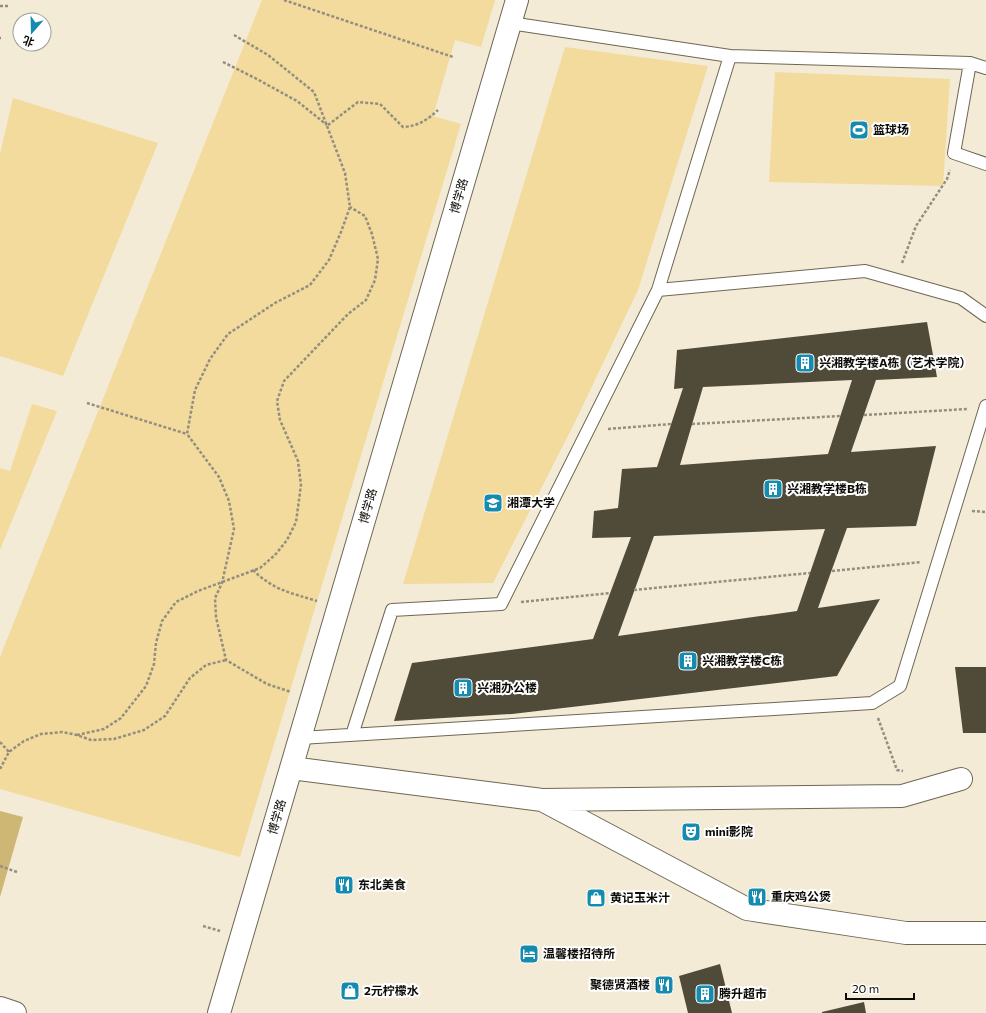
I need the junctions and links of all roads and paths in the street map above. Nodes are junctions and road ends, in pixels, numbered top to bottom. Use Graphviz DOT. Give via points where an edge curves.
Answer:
graph roads {
  1 [pos="284,0"];
  2 [pos="517,0"];
  3 [pos="0,6"];
  4 [pos="8,6"];
  5 [pos="510,23"];
  6 [pos="234,35"];
  7 [pos="730,56"];
  8 [pos="453,57"];
  9 [pos="223,62"];
  10 [pos="970,63"];
  11 [pos="986,68"];
  12 [pos="438,110"];
  13 [pos="328,125"];
  14 [pos="954,153"];
  15 [pos="986,164"];
  16 [pos="350,207"];
  17 [pos="895,280"];
  18 [pos="658,290"];
  19 [pos="986,316"];
  20 [pos="87,403"];
  21 [pos="986,407"];
  22 [pos="864,415"];
  23 [pos="841,416"];
  24 [pos="672,424"];
  25 [pos="692,424"];
  26 [pos="589,430"];
  27 [pos="187,434"];
  28 [pos="939,560"];
  29 [pos="253,570"];
  30 [pos="832,571"];
  31 [pos="810,573"];
  32 [pos="222,583"];
  33 [pos="634,590"];
  34 [pos="610,592"];
  35 [pos="501,604"];
  36 [pos="338,607"];
  37 [pos="226,660"];
  38 [pos="293,693"];
  39 [pos="872,703"];
  40 [pos="77,735"];
  41 [pos="352,735"];
  42 [pos="300,738"];
  43 [pos="0,742"];
  44 [pos="9,752"];
  45 [pos="291,768"];
  46 [pos="0,769"];
  47 [pos="904,771"];
  48 [pos="961,779"];
  49 [pos="542,800"];
  50 [pos="0,866"];
  51 [pos="17,872"];
  52 [pos="986,933"];
  53 [pos="0,1008"];
  54 [pos="15,1013"];
  55 [pos="219,1013"];
  1 -- 8 [label="path"];
  2 -- 5 [label="street, 博学路"];
  3 -- 4 [label="path"];
  5 -- 7 [label="lane"];
  5 -- 36 [label="street, 博学路"];
  6 -- 13 [label="path" via="268,55 314,92"];
  7 -- 10 [label="lane"];
  7 -- 18 [label="lane"];
  9 -- 13 [label="path" via="297,101"];
  10 -- 11 [label="lane"];
  10 -- 14 [label="lane"];
  12 -- 13 [label="path" via="415,127 403,127 380,104 358,102"];
  13 -- 16 [label="path" via="345,173"];
  14 -- 15 [label="lane"];
  14 -- 17 [label="path" via="947,179 916,226"];
  16 -- 27 [label="path" via="329,260 310,284 228,334 210,359 195,390"];
  16 -- 29 [label="path" via="365,216 372,234 378,259 375,280 366,300 348,314 284,381 277,401 280,420 298,461 301,485 299,504 296,522 287,540 275,555 260,568"];
  17 -- 18 [label="lane" via="865,271"];
  17 -- 19 [label="lane" via="961,298"];
  18 -- 26 [label="lane"];
  20 -- 27 [label="path"];
  21 -- 22 [label="path"];
  21 -- 28 [label="lane"];
  23 -- 25 [label="path"];
  24 -- 26 [label="path"];
  26 -- 35 [label="lane"];
  27 -- 32 [label="path" via="219,477 229,501 234,529"];
  28 -- 30 [label="path"];
  28 -- 39 [label="lane" via="900,686"];
  29 -- 32 [label="path"];
  29 -- 36 [label="path" via="264,581 280,589"];
  31 -- 33 [label="path"];
  32 -- 37 [label="path" via="215,598 216,617"];
  32 -- 40 [label="path" via="176,602 162,621 154,664 146,686 121,718 104,729"];
  34 -- 35 [label="path"];
  35 -- 41 [label="lane" via="392,610"];
  36 -- 42 [label="street, 博学路"];
  37 -- 38 [label="path" via="267,684"];
  37 -- 40 [label="path" via="206,665 190,678 165,716 144,730 114,739 91,740"];
  39 -- 41 [label="lane"];
  39 -- 47 [label="path" via="898,770"];
  40 -- 44 [label="path" via="62,732 41,734 24,741"];
  41 -- 42 [label="lane"];
  42 -- 45 [label="street, 博学路"];
  43 -- 44 [label="path"];
  44 -- 46 [label="path"];
  45 -- 49 [label="street"];
  45 -- 55 [label="street, 博学路"];
  48 -- 49 [label="street" via="902,796"];
  49 -- 52 [label="street" via="747,909 906,933"];
  50 -- 51 [label="path"];
  53 -- 54 [label="street"];
}
